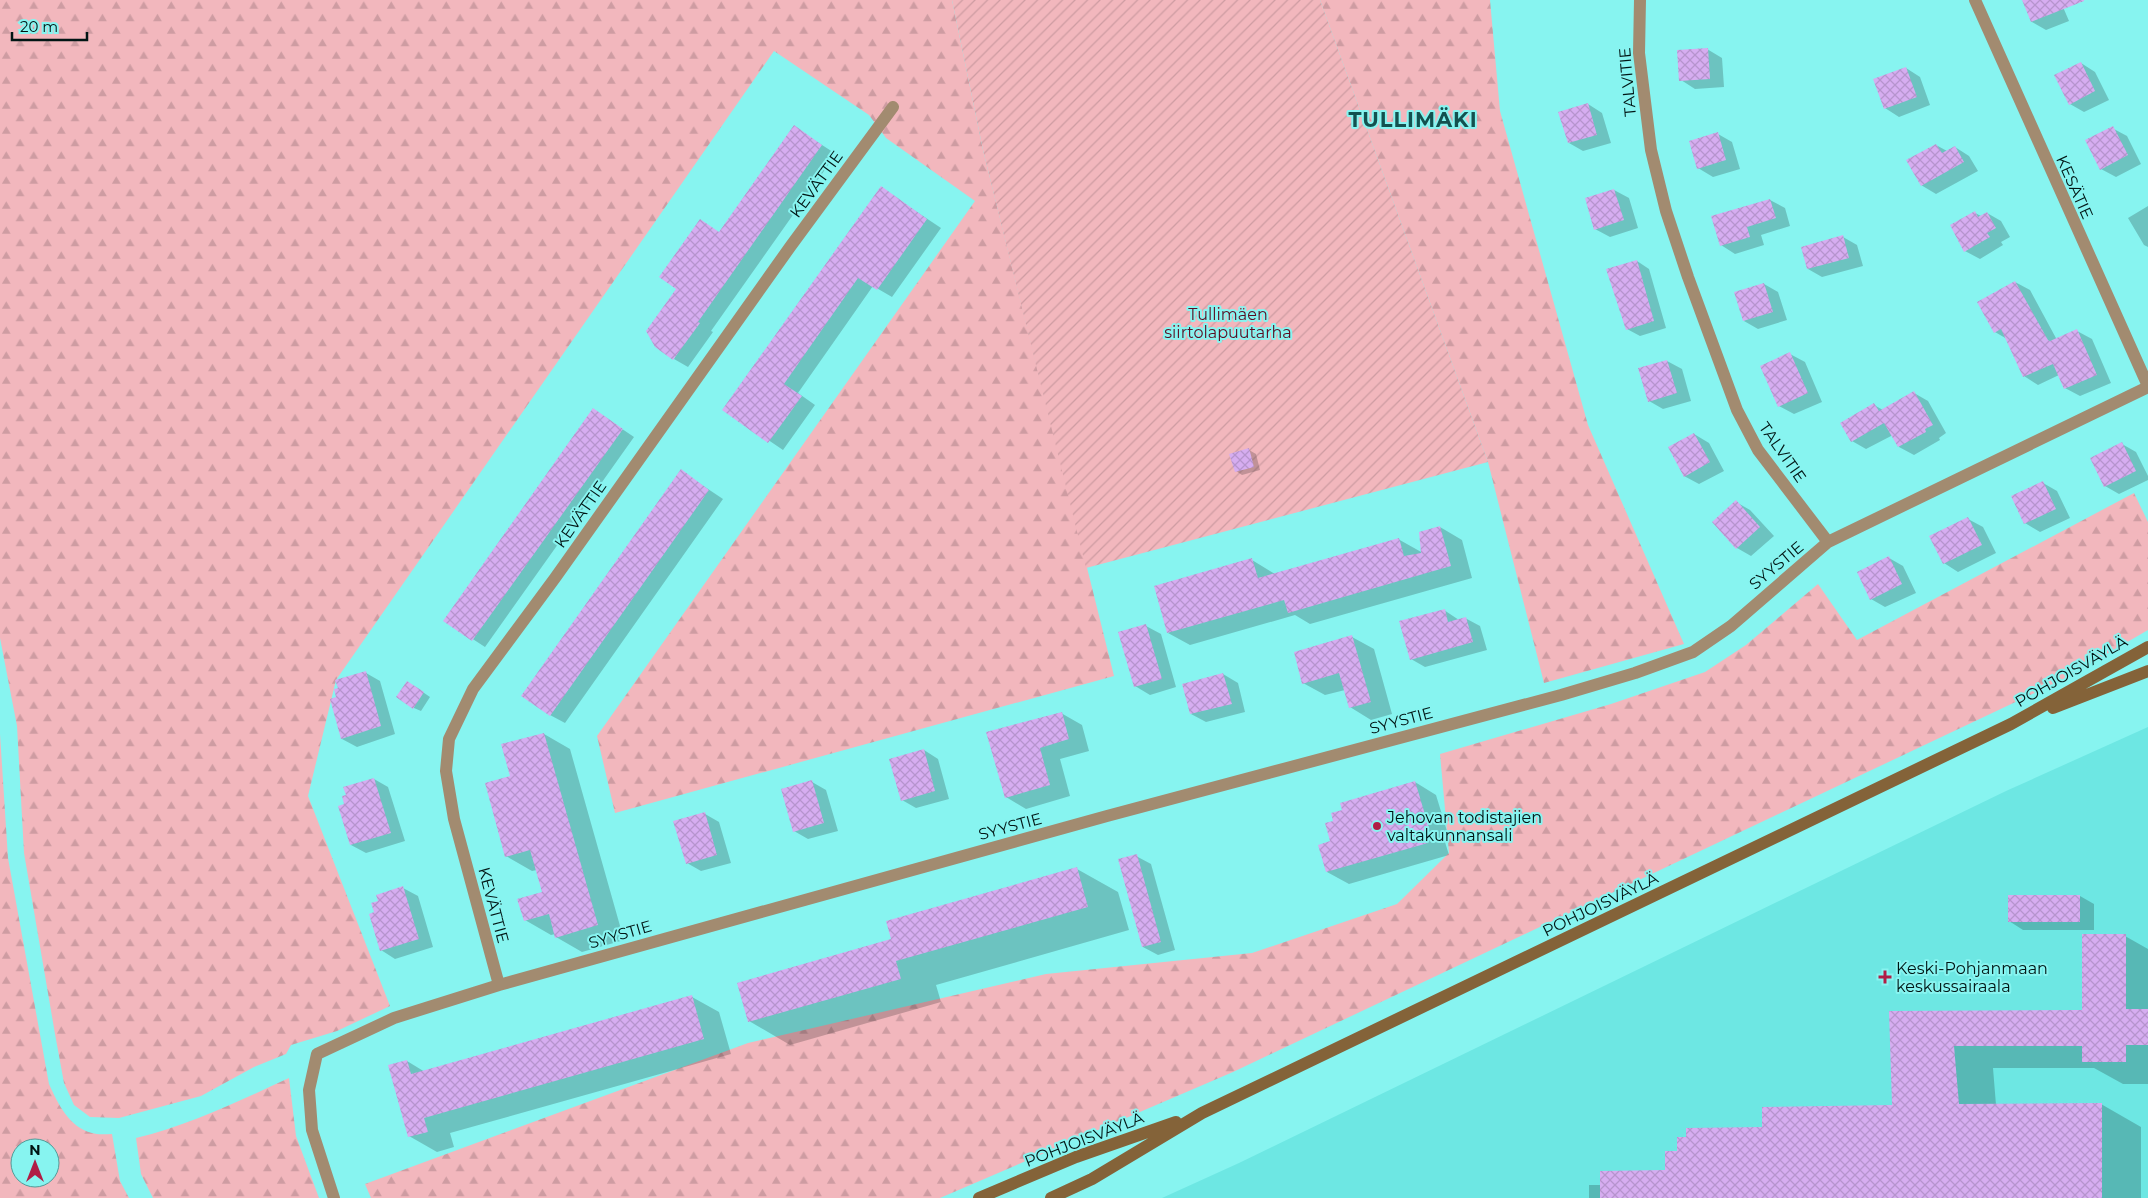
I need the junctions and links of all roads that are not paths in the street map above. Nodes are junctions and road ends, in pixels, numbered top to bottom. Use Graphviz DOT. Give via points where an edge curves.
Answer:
graph roads {
  1 [pos="1640,0"];
  2 [pos="1975,0"];
  3 [pos="893,107"];
  4 [pos="2148,387"];
  5 [pos="1828,542"];
  6 [pos="2148,647"];
  7 [pos="2148,671"];
  8 [pos="2011,724"];
  9 [pos="499,985"];
  10 [pos="1202,1113"];
  11 [pos="334,1198"];
  12 [pos="979,1198"];
  13 [pos="1051,1198"];
  1 -- 5 [label="street, TALVITIE" via="1639,53 1651,150 1666,211 1688,277 1737,410 1758,450"];
  2 -- 4 [label="street, KESÄTIE"];
  3 -- 9 [label="street, KEVÄTTIE" via="473,689 449,739 446,771 454,819"];
  4 -- 5 [label="street"];
  5 -- 9 [label="street, SYYSTIE" via="1730,626 1692,652 1636,673"];
  6 -- 8 [label="main road, POHJOISVÄYLÄ"];
  7 -- 8 [label="main road, POHJOISVÄYLÄ"];
  8 -- 10 [label="main road, POHJOISVÄYLÄ"];
  9 -- 11 [label="street, SYYSTIE" via="394,1018 317,1054 309,1090 312,1130"];
  10 -- 12 [label="main road, POHJOISVÄYLÄ" via="1076,1157"];
  10 -- 13 [label="main road, POHJOISVÄYLÄ" via="1092,1179"];
}
